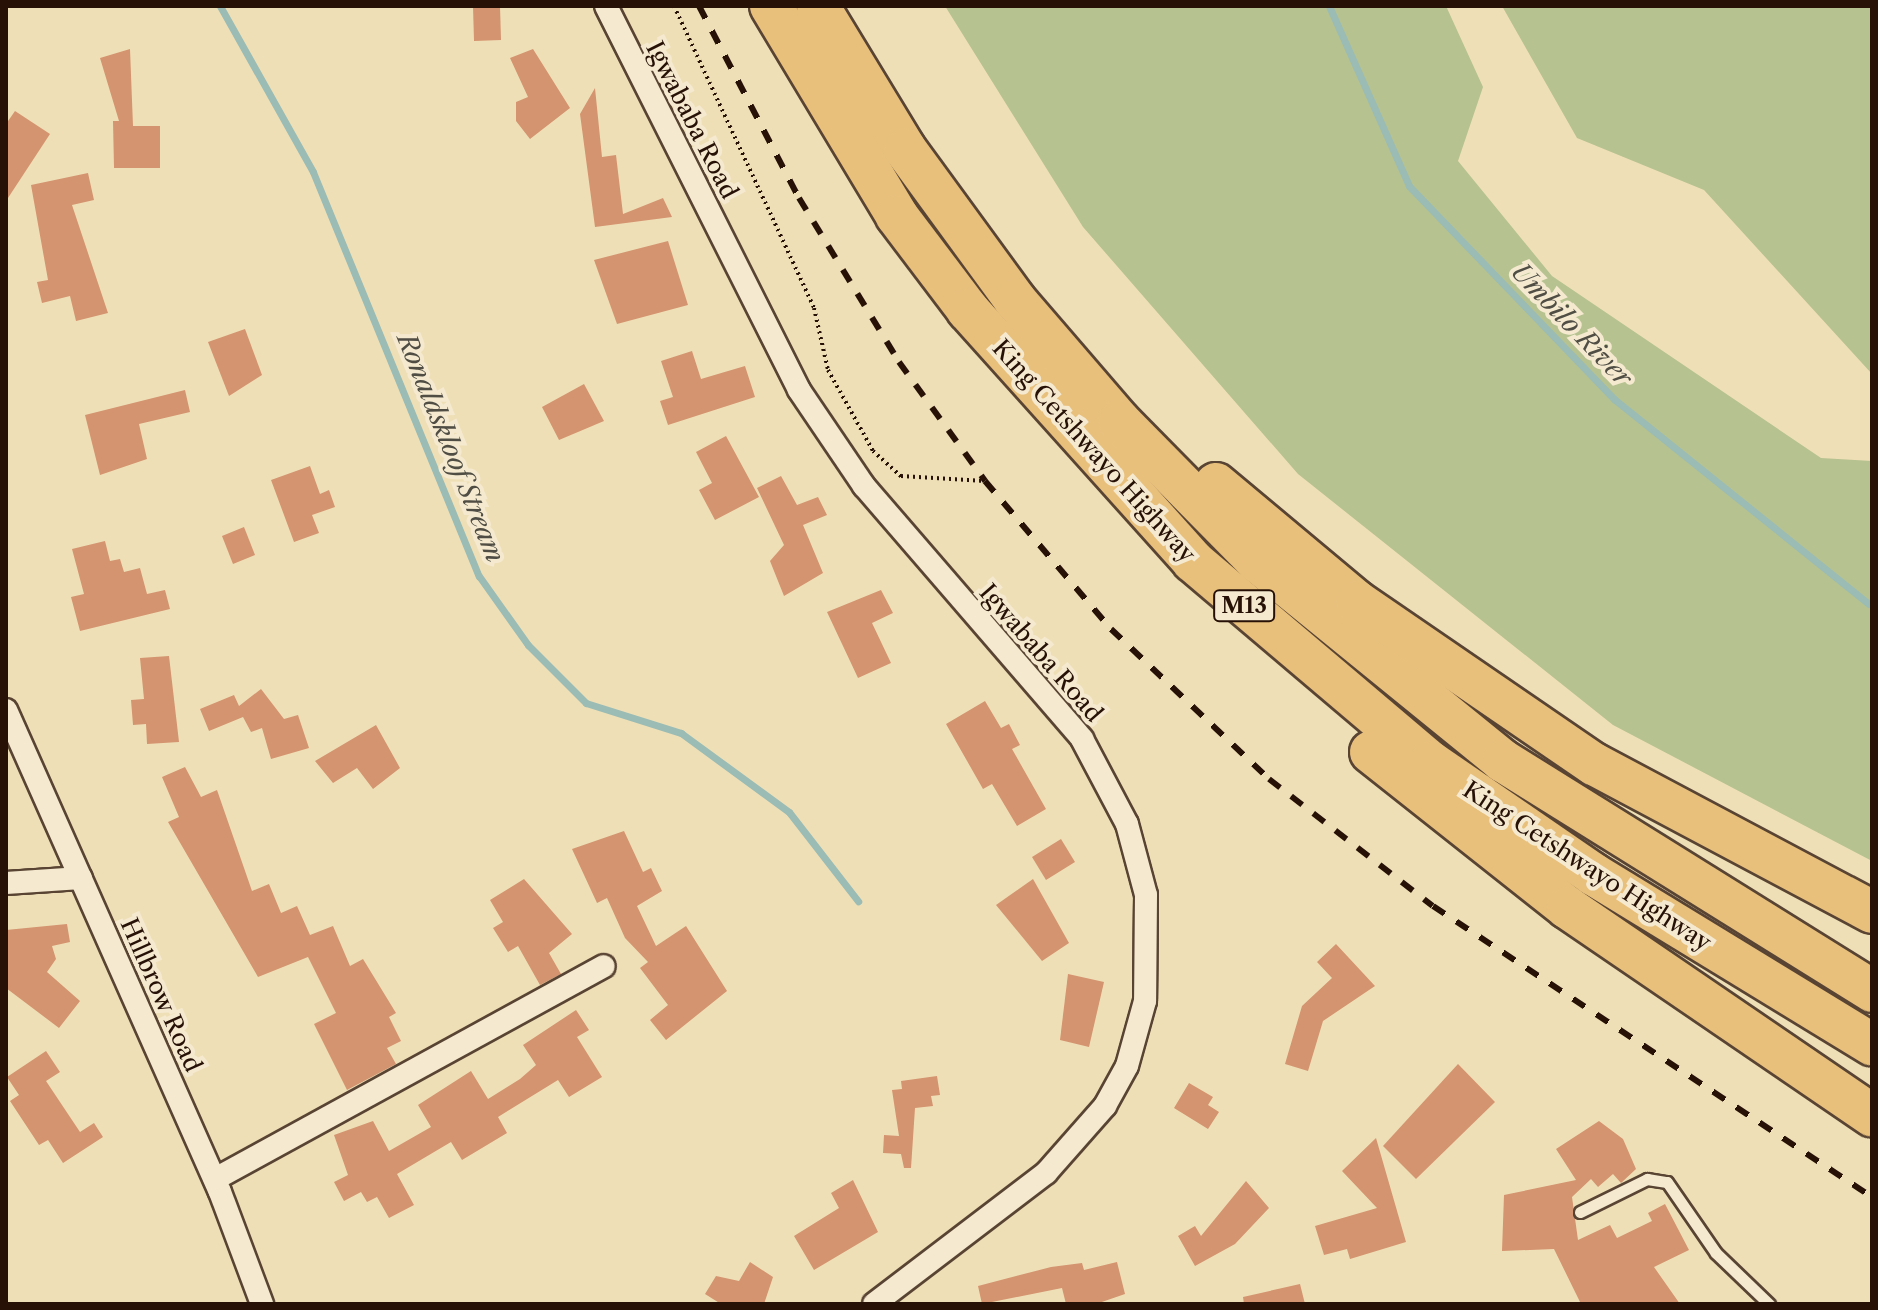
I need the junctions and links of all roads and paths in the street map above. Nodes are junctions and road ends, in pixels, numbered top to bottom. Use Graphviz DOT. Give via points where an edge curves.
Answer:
graph roads {
  1 [pos="606,6"];
  2 [pos="674,6"];
  3 [pos="771,6"];
  4 [pos="818,6"];
  5 [pos="1015,300"];
  6 [pos="1010,365"];
  7 [pos="985,481"];
  8 [pos="6,710"];
  9 [pos="81,878"];
  10 [pos="6,883"];
  11 [pos="1872,912"];
  12 [pos="604,966"];
  13 [pos="1872,991"];
  14 [pos="1872,1044"];
  15 [pos="1872,1115"];
  16 [pos="215,1179"];
  17 [pos="1580,1212"];
  18 [pos="262,1304"];
  19 [pos="874,1304"];
  20 [pos="1769,1304"];
  1 -- 19 [label="street, Igwababa Road" via="815,416 902,533 1082,739 1127,824 1146,895 1145,1001 1127,1066 1105,1106 1046,1173"];
  2 -- 7 [label="path" via="814,308 828,370 873,451 901,476"];
  3 -- 6 [label="highway, King Cetshwayo Highway / M13" via="897,216"];
  4 -- 5 [label="highway, King Cetshwayo Highway / M13" via="905,149"];
  5 -- 11 [label="highway" via="1281,540 1446,666 1606,771"];
  5 -- 13 [label="highway, King Cetshwayo Highway / M13" via="1222,527 1429,707 1600,826"];
  6 -- 14 [label="highway, King Cetshwayo Highway / M13" via="1193,561 1430,762 1593,874"];
  6 -- 15 [label="highway" via="1105,500 1359,743 1568,908"];
  8 -- 9 [label="street, Hillbrow Road"];
  9 -- 10 [label="street"];
  9 -- 16 [label="street, Hillbrow Road"];
  12 -- 16 [label="street"];
  16 -- 18 [label="street, Hillbrow Road"];
  17 -- 20 [label="lane" via="1647,1179 1667,1182 1716,1253"];
}
